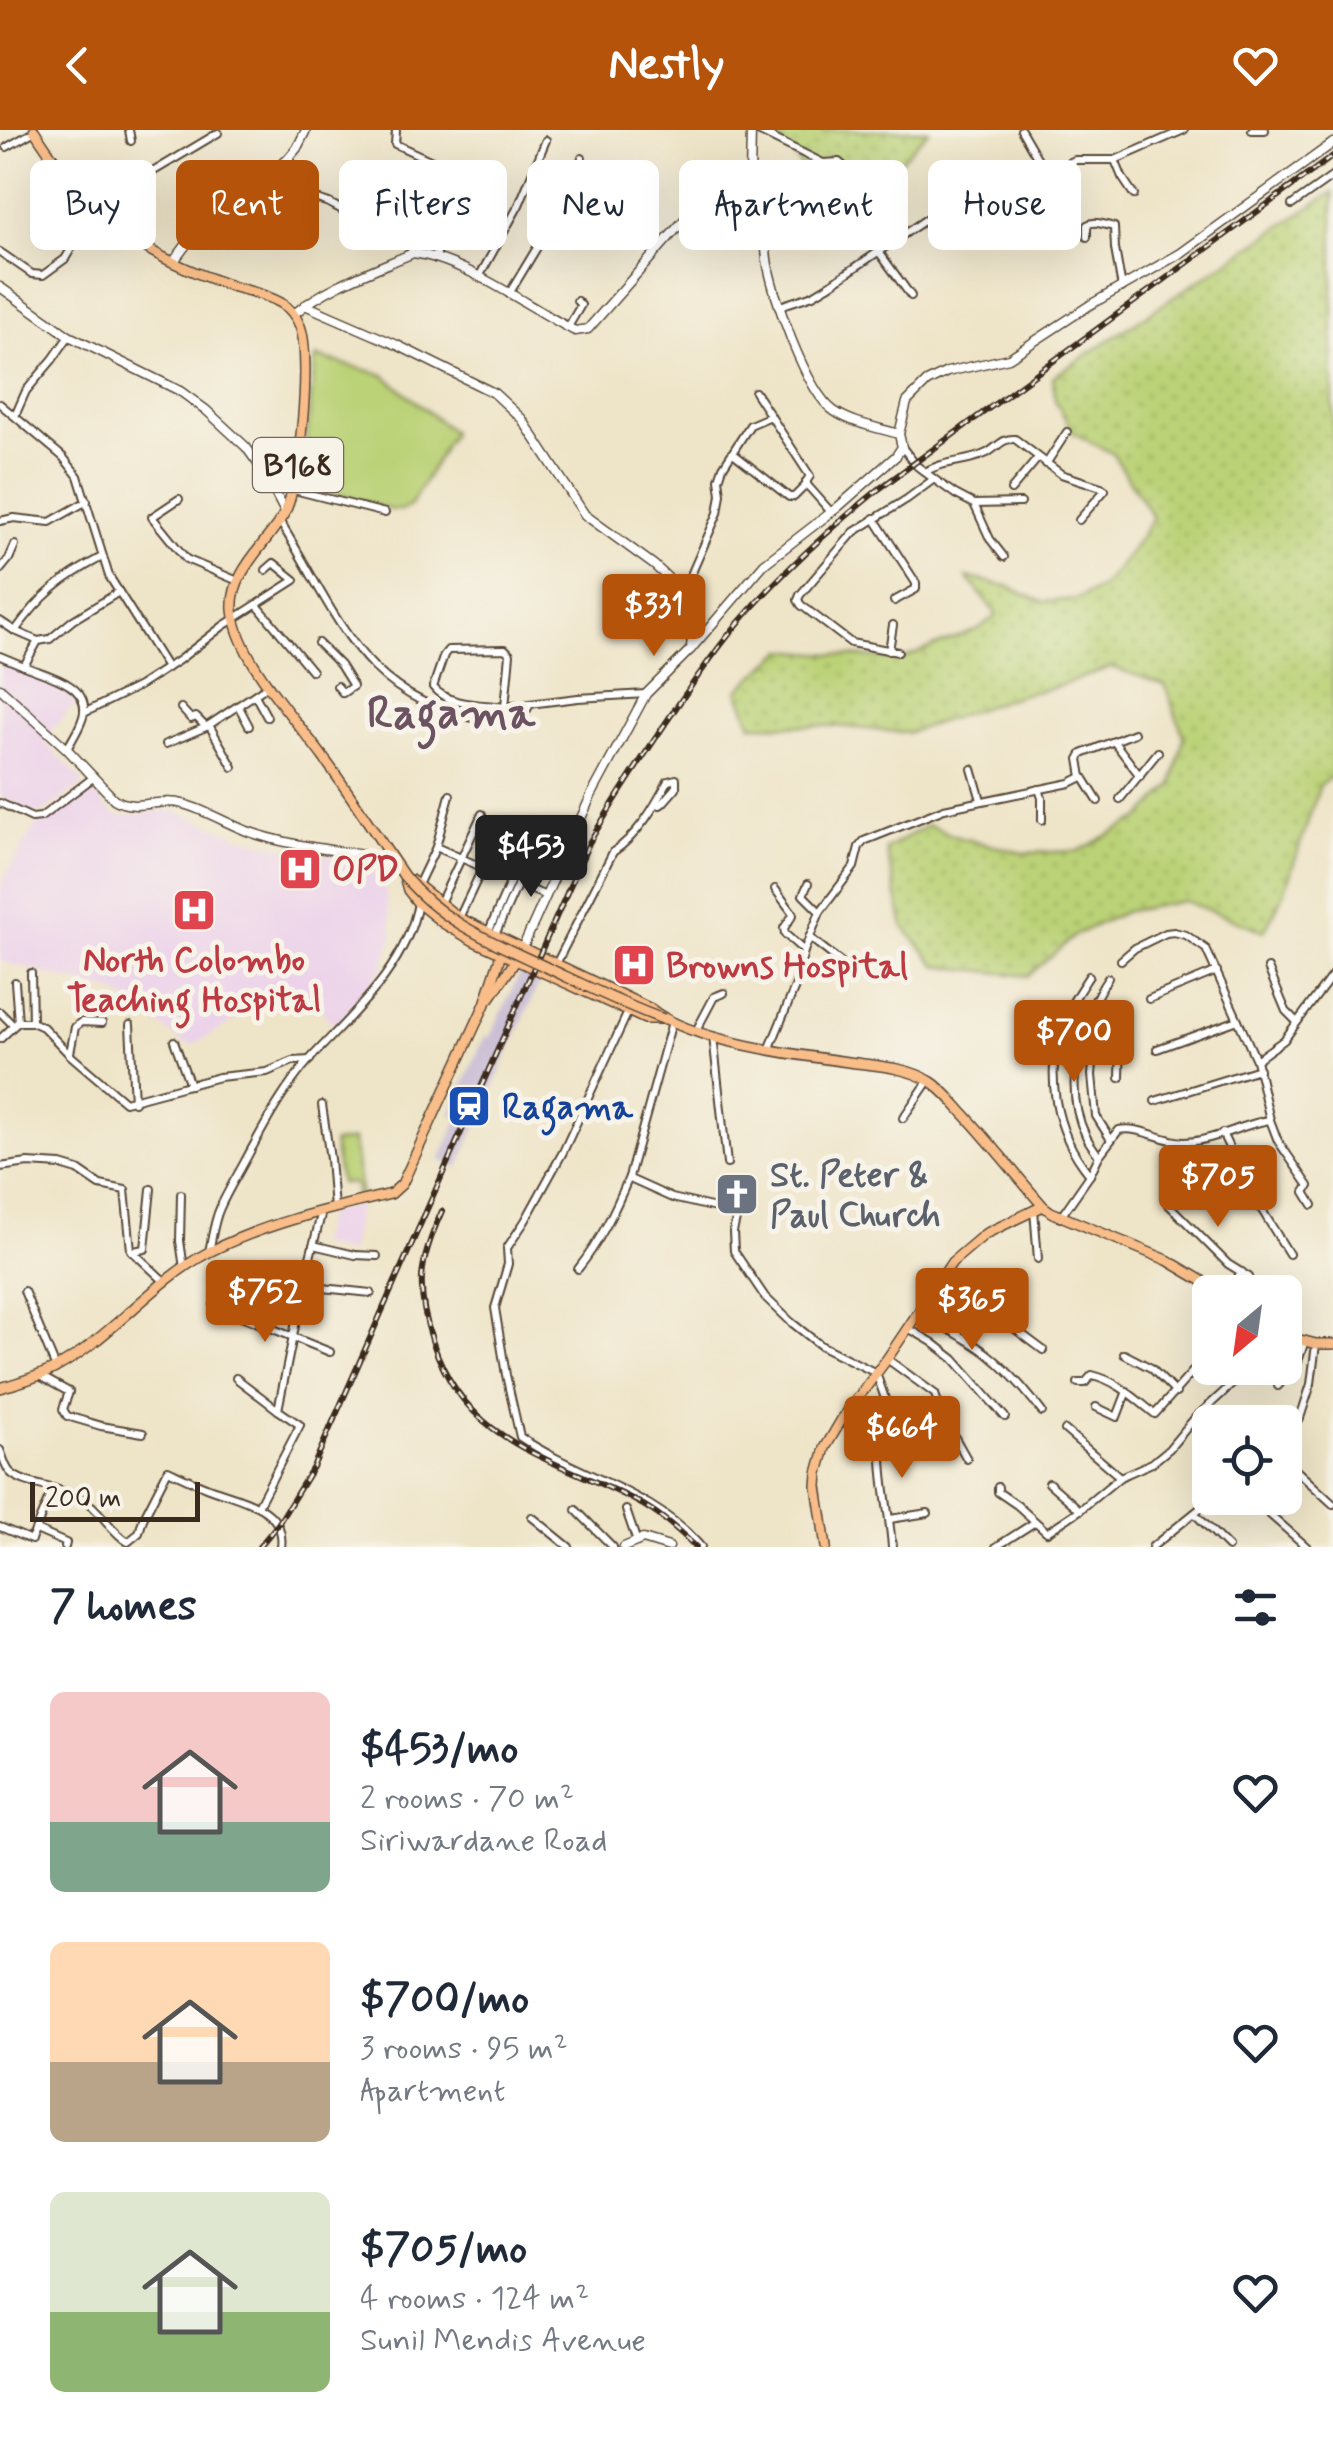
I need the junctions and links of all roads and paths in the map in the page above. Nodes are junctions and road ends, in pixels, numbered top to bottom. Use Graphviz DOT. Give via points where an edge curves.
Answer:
graph roads {
  1 [pos="130,130"];
  2 [pos="306,130"];
  3 [pos="754,130"];
  4 [pos="1022,130"];
  5 [pos="1184,130"];
  6 [pos="1252,130"];
  7 [pos="1266,130"];
  8 [pos="38,131"];
  9 [pos="396,131"];
  10 [pos="218,133"];
  11 [pos="546,140"];
  12 [pos="131,141"];
  13 [pos="1333,143"];
  14 [pos="7,147"];
  15 [pos="290,157"];
  16 [pos="582,158"];
  17 [pos="54,160"];
  18 [pos="752,160"];
  19 [pos="817,160"];
  20 [pos="1039,160"];
  21 [pos="1081,160"];
  22 [pos="1114,160"];
  23 [pos="156,170"];
  24 [pos="1333,176"];
  25 [pos="1134,195"];
  26 [pos="1292,205"];
  27 [pos="928,219"];
  28 [pos="679,226"];
  29 [pos="1087,237"];
  30 [pos="70,250"];
  31 [pos="152,250"];
  32 [pos="766,250"];
  33 [pos="0,252"];
  34 [pos="879,252"];
  35 [pos="416,253"];
  36 [pos="436,258"];
  37 [pos="174,261"];
  38 [pos="478,277"];
  39 [pos="0,287"];
  40 [pos="1122,288"];
  41 [pos="509,294"];
  42 [pos="912,296"];
  43 [pos="577,300"];
  44 [pos="305,305"];
  45 [pos="780,306"];
  46 [pos="294,314"];
  47 [pos="568,328"];
  48 [pos="68,336"];
  49 [pos="755,392"];
  50 [pos="3,407"];
  51 [pos="15,416"];
  52 [pos="771,416"];
  53 [pos="0,420"];
  54 [pos="1067,432"];
  55 [pos="899,434"];
  56 [pos="902,447"];
  57 [pos="732,453"];
  58 [pos="1038,458"];
  59 [pos="1046,464"];
  60 [pos="925,472"];
  61 [pos="934,479"];
  62 [pos="806,484"];
  63 [pos="294,490"];
  64 [pos="1011,490"];
  65 [pos="179,499"];
  66 [pos="87,501"];
  67 [pos="1021,503"];
  68 [pos="974,504"];
  69 [pos="285,512"];
  70 [pos="831,512"];
  71 [pos="386,513"];
  72 [pos="874,518"];
  73 [pos="1080,520"];
  74 [pos="0,521"];
  75 [pos="280,522"];
  76 [pos="15,545"];
  77 [pos="102,557"];
  78 [pos="1004,557"];
  79 [pos="0,570"];
  80 [pos="266,570"];
  81 [pos="238,581"];
  82 [pos="119,592"];
  83 [pos="894,601"];
  84 [pos="257,605"];
  85 [pos="235,620"];
  86 [pos="692,621"];
  87 [pos="0,622"];
  88 [pos="893,625"];
  89 [pos="14,631"];
  90 [pos="38,641"];
  91 [pos="318,643"];
  92 [pos="691,648"];
  93 [pos="888,651"];
  94 [pos="898,652"];
  95 [pos="0,656"];
  96 [pos="24,666"];
  97 [pos="167,668"];
  98 [pos="312,672"];
  99 [pos="268,685"];
  100 [pos="338,686"];
  101 [pos="0,688"];
  102 [pos="646,694"];
  103 [pos="255,695"];
  104 [pos="239,706"];
  105 [pos="529,706"];
  106 [pos="504,707"];
  107 [pos="181,708"];
  108 [pos="84,712"];
  109 [pos="267,717"];
  110 [pos="208,726"];
  111 [pos="249,726"];
  112 [pos="1134,734"];
  113 [pos="1115,742"];
  114 [pos="166,744"];
  115 [pos="68,750"];
  116 [pos="1158,752"];
  117 [pos="233,767"];
  118 [pos="972,769"];
  119 [pos="1140,776"];
  120 [pos="94,777"];
  121 [pos="1082,777"];
  122 [pos="1039,790"];
  123 [pos="450,795"];
  124 [pos="1120,799"];
  125 [pos="981,800"];
  126 [pos="1098,801"];
  127 [pos="0,803"];
  128 [pos="657,803"];
  129 [pos="482,814"];
  130 [pos="1042,820"];
  131 [pos="498,835"];
  132 [pos="436,846"];
  133 [pos="521,852"];
  134 [pos="564,856"];
  135 [pos="462,859"];
  136 [pos="527,864"];
  137 [pos="398,868"];
  138 [pos="482,868"];
  139 [pos="555,877"];
  140 [pos="515,882"];
  141 [pos="808,884"];
  142 [pos="418,885"];
  143 [pos="775,889"];
  144 [pos="546,896"];
  145 [pos="418,904"];
  146 [pos="440,905"];
  147 [pos="820,912"];
  148 [pos="459,918"];
  149 [pos="491,935"];
  150 [pos="809,938"];
  151 [pos="506,942"];
  152 [pos="522,949"];
  153 [pos="804,951"];
  154 [pos="501,953"];
  155 [pos="517,960"];
  156 [pos="1121,960"];
  157 [pos="555,965"];
  158 [pos="1268,968"];
  159 [pos="1217,971"];
  160 [pos="852,972"];
  161 [pos="31,974"];
  162 [pos="1333,974"];
  163 [pos="1089,976"];
  164 [pos="1108,978"];
  165 [pos="15,982"];
  166 [pos="724,993"];
  167 [pos="1148,1000"];
  168 [pos="486,1004"];
  169 [pos="0,1012"];
  170 [pos="628,1012"];
  171 [pos="1238,1020"];
  172 [pos="668,1021"];
  173 [pos="32,1022"];
  174 [pos="1297,1022"];
  175 [pos="102,1023"];
  176 [pos="16,1024"];
  177 [pos="1104,1024"];
  178 [pos="130,1025"];
  179 [pos="696,1031"];
  180 [pos="712,1036"];
  181 [pos="1121,1037"];
  182 [pos="0,1039"];
  183 [pos="174,1041"];
  184 [pos="1157,1049"];
  185 [pos="769,1050"];
  186 [pos="70,1055"];
  187 [pos="1119,1058"];
  188 [pos="310,1060"];
  189 [pos="1093,1060"];
  190 [pos="1258,1065"];
  191 [pos="1120,1078"];
  192 [pos="929,1080"];
  193 [pos="190,1085"];
  194 [pos="1155,1100"];
  195 [pos="134,1102"];
  196 [pos="322,1104"];
  197 [pos="903,1118"];
  198 [pos="1270,1120"];
  199 [pos="1222,1134"];
  200 [pos="1110,1140"];
  201 [pos="1099,1156"];
  202 [pos="726,1164"];
  203 [pos="0,1166"];
  204 [pos="1090,1175"];
  205 [pos="629,1177"];
  206 [pos="151,1189"];
  207 [pos="182,1194"];
  208 [pos="1168,1205"];
  209 [pos="1313,1205"];
  210 [pos="334,1208"];
  211 [pos="1039,1208"];
  212 [pos="322,1211"];
  213 [pos="1060,1218"];
  214 [pos="313,1246"];
  215 [pos="133,1251"];
  216 [pos="209,1252"];
  217 [pos="1290,1254"];
  218 [pos="377,1256"];
  219 [pos="1038,1260"];
  220 [pos="184,1268"];
  221 [pos="578,1269"];
  222 [pos="948,1271"];
  223 [pos="1194,1275"];
  224 [pos="1244,1275"];
  225 [pos="164,1281"];
  226 [pos="304,1286"];
  227 [pos="24,1291"];
  228 [pos="372,1293"];
  229 [pos="214,1305"];
  230 [pos="918,1314"];
  231 [pos="908,1328"];
  232 [pos="293,1336"];
  233 [pos="1302,1340"];
  234 [pos="1310,1342"];
  235 [pos="1333,1344"];
  236 [pos="1043,1350"];
  237 [pos="330,1352"];
  238 [pos="1124,1354"];
  239 [pos="886,1360"];
  240 [pos="56,1368"];
  241 [pos="1192,1371"];
  242 [pos="876,1373"];
  243 [pos="39,1375"];
  244 [pos="236,1378"];
  245 [pos="1078,1383"];
  246 [pos="1231,1385"];
  247 [pos="1278,1386"];
  248 [pos="0,1387"];
  249 [pos="1127,1390"];
  250 [pos="1176,1392"];
  251 [pos="1096,1407"];
  252 [pos="278,1410"];
  253 [pos="1042,1412"];
  254 [pos="1302,1412"];
  255 [pos="1005,1417"];
  256 [pos="1065,1430"];
  257 [pos="143,1433"];
  258 [pos="0,1450"];
  259 [pos="967,1460"];
  260 [pos="1302,1476"];
  261 [pos="1120,1477"];
  262 [pos="1049,1483"];
  263 [pos="52,1488"];
  264 [pos="998,1488"];
  265 [pos="1333,1504"];
  266 [pos="258,1506"];
  267 [pos="576,1510"];
  268 [pos="626,1510"];
  269 [pos="1080,1510"];
  270 [pos="928,1513"];
  271 [pos="1194,1515"];
  272 [pos="1196,1515"];
  273 [pos="1270,1515"];
  274 [pos="532,1518"];
  275 [pos="890,1520"];
  276 [pos="1036,1522"];
  277 [pos="0,1527"];
  278 [pos="36,1530"];
  279 [pos="637,1542"];
  280 [pos="67,1546"];
  281 [pos="282,1547"];
  282 [pos="570,1547"];
  283 [pos="613,1547"];
  284 [pos="624,1547"];
  285 [pos="668,1547"];
  286 [pos="701,1547"];
  287 [pos="826,1547"];
  288 [pos="892,1547"];
  289 [pos="996,1547"];
  290 [pos="1152,1547"];
  291 [pos="1228,1547"];
  292 [pos="1307,1547"];
  1 -- 12 [label="street"];
  2 -- 15 [label="street"];
  3 -- 18 [label="street"];
  3 -- 19 [label="street"];
  4 -- 20 [label="street"];
  5 -- 22 [label="street"];
  6 -- 7 [label="street"];
  8 -- 14 [label="street"];
  8 -- 17 [label="main road"];
  9 -- 36 [label="street" via="394,144 459,176"];
  10 -- 23 [label="street"];
  11 -- 38 [label="street"];
  13 -- 40 [label="street"];
  15 -- 35 [label="street" via="302,194"];
  15 -- 37 [label="street"];
  16 -- 41 [label="street"];
  21 -- 22 [label="street"];
  22 -- 25 [label="street"];
  24 -- 26 [label="street"];
  27 -- 34 [label="street"];
  28 -- 47 [label="street" via="588,329"];
  29 -- 40 [label="street" via="1090,223 1114,227"];
  30 -- 33 [label="street" via="43,276"];
  31 -- 37 [label="main road"];
  32 -- 45 [label="street"];
  34 -- 42 [label="street"];
  34 -- 45 [label="street" via="813,295"];
  35 -- 36 [label="street"];
  35 -- 44 [label="street"];
  36 -- 38 [label="street"];
  37 -- 46 [label="main road" via="272,298"];
  38 -- 41 [label="street"];
  39 -- 48 [label="street"];
  40 -- 55 [label="street" via="1010,358 927,382 907,402"];
  41 -- 47 [label="street"];
  43 -- 47 [label="street" via="581,304"];
  44 -- 46 [label="street"];
  44 -- 86 [label="street" via="494,393 522,419 585,514 684,593"];
  45 -- 55 [label="street" via="824,403 837,414"];
  46 -- 63 [label="main road, B168" via="305,368"];
  48 -- 51 [label="street"];
  48 -- 69 [label="street" via="206,410 246,448"];
  49 -- 52 [label="street"];
  50 -- 51 [label="street"];
  50 -- 53 [label="street"];
  51 -- 66 [label="street" via="63,457"];
  52 -- 57 [label="street" via="750,426"];
  52 -- 62 [label="street" via="810,476"];
  54 -- 59 [label="street"];
  55 -- 56 [label="street"];
  56 -- 60 [label="street"];
  56 -- 70 [label="street"];
  57 -- 62 [label="street" via="788,497"];
  57 -- 86 [label="street" via="719,479 718,513 690,577 697,603"];
  58 -- 59 [label="street"];
  58 -- 60 [label="street" via="1007,438 986,453"];
  58 -- 64 [label="street"];
  59 -- 73 [label="street" via="1105,490"];
  60 -- 61 [label="street"];
  61 -- 68 [label="street"];
  61 -- 72 [label="street"];
  62 -- 70 [label="street"];
  63 -- 69 [label="main road, B168"];
  63 -- 71 [label="street"];
  65 -- 81 [label="street" via="152,517 186,558"];
  66 -- 74 [label="street" via="50,522"];
  66 -- 77 [label="street"];
  67 -- 68 [label="street"];
  68 -- 78 [label="street"];
  69 -- 75 [label="main road, B168"];
  70 -- 92 [label="street" via="764,564"];
  72 -- 83 [label="street" via="916,582 916,589"];
  72 -- 93 [label="street" via="854,532 798,600 851,643"];
  75 -- 81 [label="main road, B168"];
  75 -- 105 [label="street" via="346,636 390,683 460,716 516,722"];
  76 -- 79 [label="street"];
  77 -- 82 [label="street"];
  77 -- 89 [label="street" via="48,590"];
  80 -- 84 [label="street" via="274,564 295,580"];
  81 -- 85 [label="main road"];
  82 -- 90 [label="street"];
  82 -- 97 [label="street"];
  84 -- 85 [label="street"];
  84 -- 98 [label="street"];
  85 -- 97 [label="street"];
  85 -- 99 [label="main road"];
  86 -- 92 [label="street"];
  87 -- 89 [label="street"];
  88 -- 93 [label="street"];
  89 -- 90 [label="street"];
  90 -- 96 [label="street"];
  91 -- 100 [label="street" via="353,686 343,693"];
  92 -- 102 [label="street"];
  93 -- 94 [label="street"];
  95 -- 96 [label="street"];
  96 -- 108 [label="street" via="78,690"];
  97 -- 108 [label="street"];
  99 -- 103 [label="street"];
  99 -- 137 [label="main road"];
  101 -- 115 [label="street"];
  102 -- 105 [label="street"];
  102 -- 134 [label="street"];
  103 -- 104 [label="street"];
  103 -- 109 [label="street"];
  104 -- 110 [label="street"];
  104 -- 111 [label="street"];
  105 -- 106 [label="street"];
  106 -- 106 [label="street" via="508,651 444,654 433,687 438,694"];
  107 -- 110 [label="street"];
  108 -- 115 [label="street"];
  110 -- 114 [label="street"];
  110 -- 117 [label="street"];
  112 -- 113 [label="street"];
  113 -- 119 [label="street"];
  113 -- 121 [label="street" via="1082,754"];
  115 -- 120 [label="street"];
  116 -- 119 [label="street"];
  118 -- 125 [label="street"];
  119 -- 124 [label="street"];
  120 -- 127 [label="street" via="41,817"];
  120 -- 137 [label="street" via="123,804 181,803 262,835"];
  121 -- 122 [label="street"];
  121 -- 126 [label="street"];
  122 -- 125 [label="street"];
  122 -- 130 [label="street"];
  123 -- 132 [label="street"];
  125 -- 147 [label="street" via="864,840 854,867"];
  128 -- 157 [label="street" via="629,841 612,852"];
  129 -- 135 [label="street"];
  131 -- 138 [label="street"];
  132 -- 135 [label="street"];
  132 -- 142 [label="street"];
  133 -- 140 [label="street"];
  134 -- 136 [label="street" via="536,846"];
  134 -- 139 [label="street"];
  135 -- 138 [label="street"];
  135 -- 146 [label="street"];
  136 -- 139 [label="street"];
  136 -- 140 [label="street"];
  137 -- 142 [label="main road"];
  137 -- 145 [label="main road"];
  137 -- 172 [label="main road, bridge" via="462,927"];
  138 -- 140 [label="street"];
  138 -- 148 [label="street"];
  139 -- 144 [label="street"];
  140 -- 144 [label="street"];
  140 -- 149 [label="street"];
  141 -- 147 [label="street" via="802,896"];
  142 -- 146 [label="main road"];
  143 -- 153 [label="street" via="792,912 786,934"];
  144 -- 152 [label="street"];
  145 -- 154 [label="main road"];
  145 -- 188 [label="street" via="394,964"];
  146 -- 148 [label="main road"];
  147 -- 150 [label="street"];
  148 -- 149 [label="main road"];
  149 -- 151 [label="main road"];
  150 -- 153 [label="street"];
  150 -- 160 [label="street"];
  151 -- 152 [label="main road"];
  151 -- 154 [label="main road"];
  152 -- 155 [label="main road"];
  152 -- 157 [label="main road"];
  153 -- 185 [label="street"];
  154 -- 155 [label="main road"];
  154 -- 168 [label="main road"];
  155 -- 168 [label="main road"];
  155 -- 170 [label="main road"];
  156 -- 159 [label="street" via="1174,932 1206,949"];
  157 -- 172 [label="main road"];
  158 -- 174 [label="street"];
  159 -- 167 [label="street"];
  159 -- 171 [label="street"];
  161 -- 173 [label="street"];
  162 -- 174 [label="street"];
  163 -- 204 [label="street" via="1063,1020 1053,1082 1067,1142"];
  164 -- 201 [label="street" via="1077,1050 1076,1096 1085,1134"];
  165 -- 176 [label="street"];
  166 -- 179 [label="street" via="714,996"];
  168 -- 210 [label="main road" via="402,1184 391,1194"];
  169 -- 176 [label="street"];
  170 -- 172 [label="main road"];
  170 -- 286 [label="street" via="563,1152 508,1248 495,1308 520,1437 648,1502"];
  171 -- 184 [label="street"];
  171 -- 190 [label="street"];
  172 -- 179 [label="main road"];
  172 -- 205 [label="street"];
  173 -- 176 [label="street"];
  173 -- 186 [label="street"];
  174 -- 190 [label="street"];
  175 -- 186 [label="street" via="75,1027"];
  176 -- 182 [label="street"];
  177 -- 189 [label="street"];
  178 -- 195 [label="street"];
  179 -- 180 [label="main road"];
  180 -- 185 [label="main road"];
  180 -- 202 [label="street"];
  181 -- 187 [label="street"];
  183 -- 193 [label="street"];
  185 -- 192 [label="main road" via="888,1066"];
  186 -- 195 [label="street" via="118,1098"];
  187 -- 189 [label="street"];
  187 -- 191 [label="street"];
  188 -- 193 [label="street"];
  188 -- 216 [label="street" via="270,1114 218,1211"];
  189 -- 200 [label="street" via="1096,1116"];
  190 -- 194 [label="street"];
  190 -- 198 [label="street"];
  192 -- 197 [label="street"];
  192 -- 211 [label="main road" via="983,1135"];
  193 -- 195 [label="street"];
  196 -- 210 [label="street"];
  198 -- 199 [label="street"];
  198 -- 209 [label="street" via="1308,1182 1305,1192"];
  199 -- 200 [label="street" via="1183,1142 1127,1129"];
  199 -- 217 [label="street"];
  200 -- 201 [label="street"];
  201 -- 204 [label="street"];
  203 -- 215 [label="street" via="61,1165 125,1190"];
  204 -- 213 [label="street"];
  205 -- 221 [label="street"];
  205 -- 242 [label="street" via="672,1198 732,1212 734,1252 766,1297 820,1345"];
  206 -- 215 [label="street" via="146,1249"];
  207 -- 220 [label="street"];
  208 -- 224 [label="street"];
  210 -- 212 [label="main road"];
  211 -- 213 [label="main road"];
  211 -- 219 [label="street"];
  211 -- 222 [label="main road" via="985,1234"];
  212 -- 214 [label="street"];
  212 -- 216 [label="main road"];
  213 -- 223 [label="main road"];
  214 -- 218 [label="street"];
  214 -- 226 [label="street"];
  215 -- 225 [label="street"];
  216 -- 220 [label="main road"];
  220 -- 225 [label="main road"];
  222 -- 230 [label="main road"];
  222 -- 236 [label="street"];
  225 -- 240 [label="main road"];
  226 -- 228 [label="street"];
  226 -- 232 [label="street"];
  227 -- 240 [label="street"];
  229 -- 232 [label="street"];
  230 -- 231 [label="main road"];
  230 -- 253 [label="street" via="989,1354"];
  231 -- 239 [label="main road"];
  231 -- 255 [label="street" via="954,1359"];
  232 -- 237 [label="street"];
  232 -- 252 [label="street"];
  233 -- 234 [label="main road"];
  234 -- 235 [label="main road"];
  234 -- 247 [label="street"];
  234 -- 254 [label="street" via="1311,1384"];
  238 -- 250 [label="street"];
  239 -- 242 [label="main road"];
  239 -- 259 [label="street" via="935,1394"];
  240 -- 243 [label="main road"];
  241 -- 250 [label="street"];
  242 -- 275 [label="street" via="889,1410 882,1451"];
  242 -- 287 [label="main road" via="824,1448 817,1486"];
  243 -- 248 [label="main road"];
  243 -- 257 [label="street" via="69,1392 67,1416"];
  244 -- 252 [label="street"];
  245 -- 249 [label="street" via="1095,1375"];
  246 -- 261 [label="street" via="1161,1456"];
  249 -- 250 [label="street" via="1156,1414"];
  249 -- 251 [label="street" via="1117,1417"];
  252 -- 266 [label="street" via="300,1424"];
  256 -- 261 [label="street"];
  258 -- 263 [label="street" via="10,1472"];
  260 -- 265 [label="street"];
  261 -- 269 [label="street"];
  262 -- 269 [label="street"];
  263 -- 266 [label="street" via="86,1500 128,1542 140,1533 168,1470"];
  263 -- 278 [label="street"];
  264 -- 276 [label="street"];
  266 -- 281 [label="street" via="278,1524"];
  267 -- 283 [label="street"];
  268 -- 279 [label="street"];
  269 -- 276 [label="street" via="1047,1532"];
  270 -- 275 [label="street"];
  271 -- 290 [label="street"];
  272 -- 291 [label="street"];
  273 -- 292 [label="street"];
  274 -- 282 [label="street"];
  275 -- 288 [label="street"];
  276 -- 289 [label="street"];
  277 -- 278 [label="street" via="30,1540"];
  278 -- 280 [label="street"];
  279 -- 284 [label="street"];
  279 -- 285 [label="street"];
}
